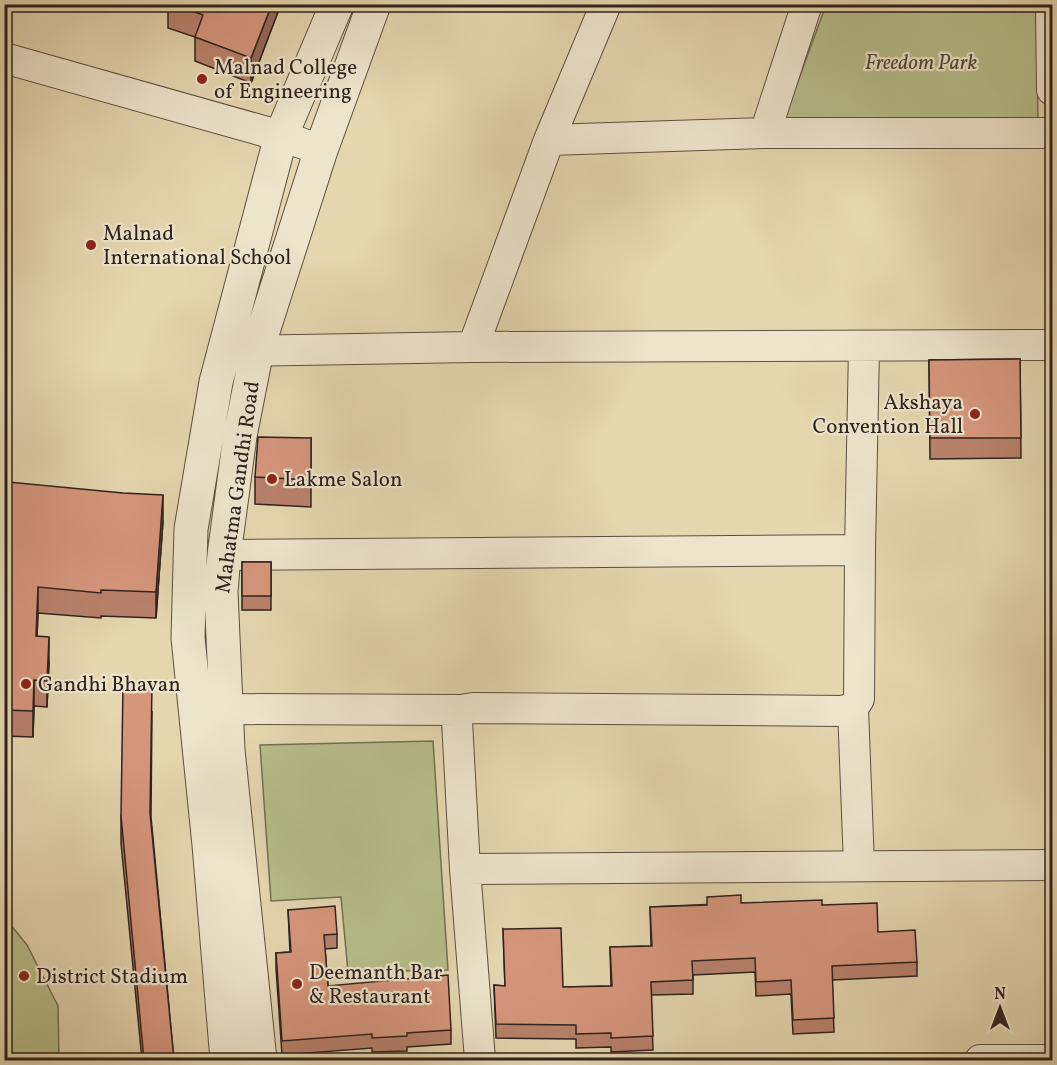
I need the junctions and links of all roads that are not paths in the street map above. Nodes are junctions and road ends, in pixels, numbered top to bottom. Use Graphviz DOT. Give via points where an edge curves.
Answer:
graph roads {
  1 [pos="337,4"];
  2 [pos="374,4"];
  3 [pos="606,4"];
  4 [pos="807,4"];
  5 [pos="1051,4"];
  6 [pos="4,58"];
  7 [pos="1053,90"];
  8 [pos="765,133"];
  9 [pos="1053,133"];
  10 [pos="281,136"];
  11 [pos="549,140"];
  12 [pos="321,150"];
  13 [pos="1053,345"];
  14 [pos="473,347"];
  15 [pos="864,347"];
  16 [pos="256,350"];
  17 [pos="224,351"];
  18 [pos="860,550"];
  19 [pos="224,555"];
  20 [pos="226,708"];
  21 [pos="853,708"];
  22 [pos="461,710"];
  23 [pos="1053,865"];
  24 [pos="859,866"];
  25 [pos="465,869"];
  26 [pos="227,1060"];
  27 [pos="260,1060"];
  28 [pos="480,1060"];
  29 [pos="980,1060"];
  30 [pos="1053,1060"];
  1 -- 10 [label="street, Mahatma Gandhi Road"];
  2 -- 12 [label="street, Mahatma Gandhi Road"];
  3 -- 11 [label="street"];
  4 -- 8 [label="street"];
  5 -- 7 [label="street"];
  6 -- 10 [label="street"];
  8 -- 9 [label="street"];
  8 -- 11 [label="street"];
  10 -- 12 [label="street"];
  10 -- 17 [label="street, Mahatma Gandhi Road"];
  11 -- 14 [label="street"];
  12 -- 16 [label="street, Mahatma Gandhi Road"];
  13 -- 15 [label="street"];
  14 -- 15 [label="street"];
  14 -- 16 [label="street"];
  15 -- 18 [label="street"];
  16 -- 17 [label="street"];
  16 -- 19 [label="street, Mahatma Gandhi Road"];
  17 -- 26 [label="street, Mahatma Gandhi Road" via="191,529 188,638"];
  18 -- 19 [label="street"];
  18 -- 21 [label="street" via="859,699"];
  19 -- 20 [label="street, Mahatma Gandhi Road" via="220,592"];
  20 -- 22 [label="street"];
  20 -- 27 [label="street, Mahatma Gandhi Road"];
  21 -- 22 [label="street"];
  21 -- 24 [label="street"];
  22 -- 25 [label="street" via="457,721"];
  23 -- 24 [label="street"];
  24 -- 25 [label="street"];
  25 -- 28 [label="street"];
  29 -- 30 [label="street"];
}
